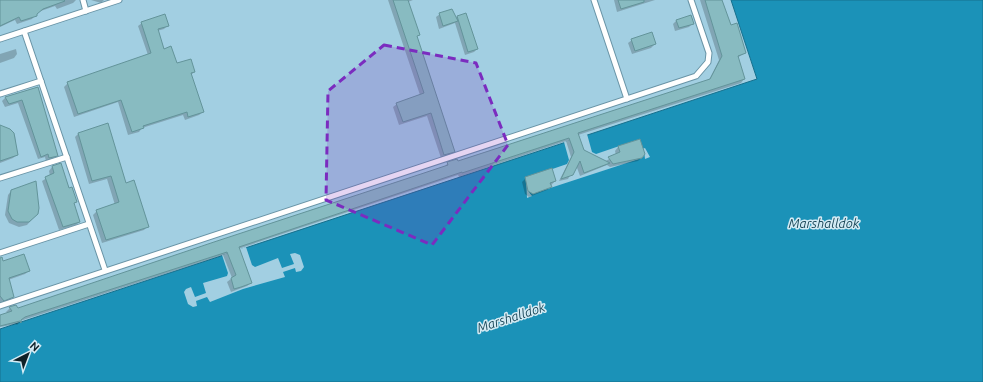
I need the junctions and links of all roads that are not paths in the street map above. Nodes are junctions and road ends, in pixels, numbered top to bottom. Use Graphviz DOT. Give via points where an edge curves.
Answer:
graph roads {
  1 [pos="83,0"];
  2 [pos="119,0"];
  3 [pos="594,0"];
  4 [pos="691,0"];
  5 [pos="86,11"];
  6 [pos="24,31"];
  7 [pos="0,40"];
  8 [pos="41,81"];
  9 [pos="0,94"];
  10 [pos="628,99"];
  11 [pos="67,157"];
  12 [pos="0,178"];
  13 [pos="89,224"];
  14 [pos="0,253"];
  15 [pos="105,270"];
  16 [pos="0,306"];
  1 -- 5 [label="lane"];
  2 -- 5 [label="lane"];
  3 -- 10 [label="lane"];
  4 -- 10 [label="lane" via="709,53 705,66 696,76"];
  5 -- 6 [label="lane"];
  6 -- 7 [label="lane"];
  6 -- 8 [label="lane"];
  8 -- 9 [label="lane"];
  8 -- 11 [label="lane"];
  10 -- 15 [label="lane"];
  11 -- 12 [label="lane"];
  11 -- 13 [label="lane"];
  13 -- 14 [label="lane"];
  13 -- 15 [label="lane"];
  15 -- 16 [label="lane"];
}
